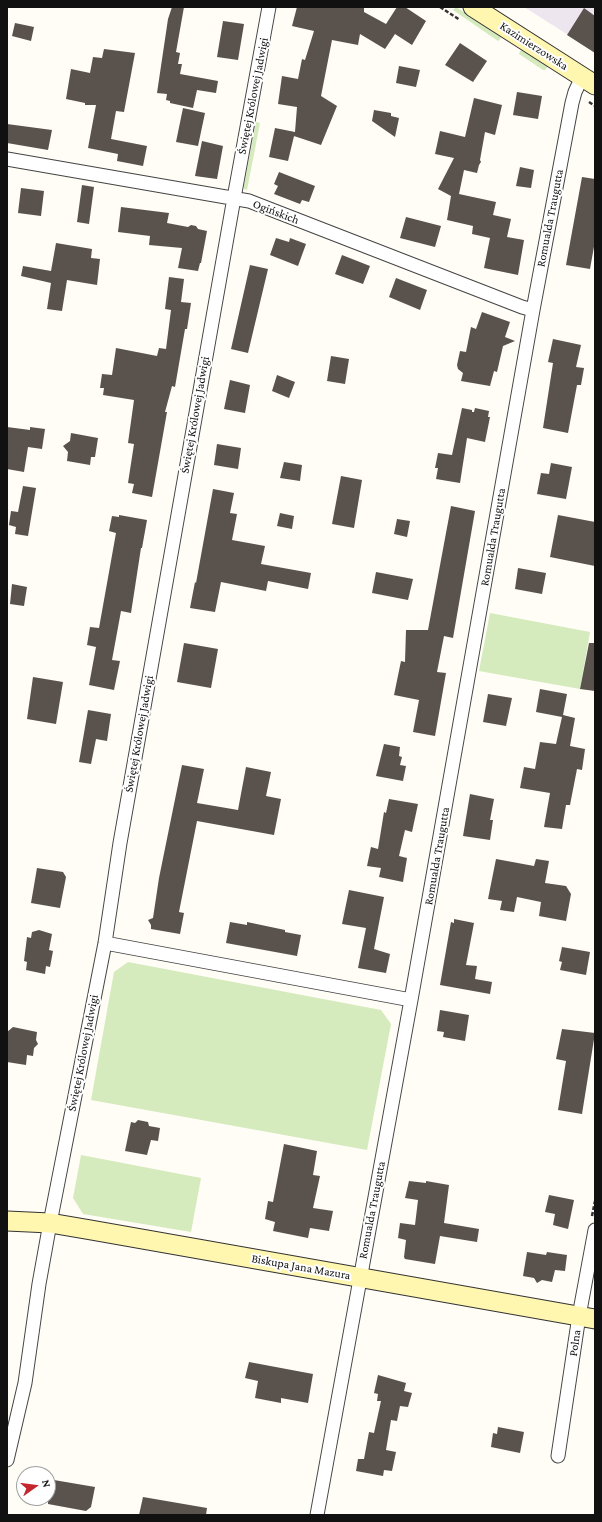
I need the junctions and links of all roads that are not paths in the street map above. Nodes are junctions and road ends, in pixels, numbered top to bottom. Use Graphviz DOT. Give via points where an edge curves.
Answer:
graph roads {
  1 [pos="269,7"];
  2 [pos="473,7"];
  3 [pos="589,81"];
  4 [pos="7,159"];
  5 [pos="234,198"];
  6 [pos="533,310"];
  7 [pos="105,943"];
  8 [pos="411,1000"];
  9 [pos="7,1221"];
  10 [pos="50,1223"];
  11 [pos="593,1227"];
  12 [pos="360,1277"];
  13 [pos="587,1318"];
  14 [pos="558,1456"];
  15 [pos="7,1460"];
  16 [pos="317,1515"];
  1 -- 5 [label="street, Świętej Królowej Jadwigi"];
  2 -- 3 [label="street, Kazimierzowska"];
  3 -- 6 [label="street, Romualda Traugutta" via="575,92 572,103"];
  4 -- 5 [label="street, Ogińskich"];
  5 -- 6 [label="street, Ogińskich" via="249,201 522,308"];
  5 -- 7 [label="street, Świętej Królowej Jadwigi" via="122,827"];
  6 -- 8 [label="street, Romualda Traugutta"];
  7 -- 8 [label="street"];
  7 -- 10 [label="street, Świętej Królowej Jadwigi"];
  8 -- 12 [label="street, Romualda Traugutta"];
  9 -- 10 [label="street, Biskupa Jana Mazura"];
  10 -- 12 [label="street, Biskupa Jana Mazura"];
  10 -- 15 [label="street, Świętej Królowej Jadwigi" via="25,1383"];
  11 -- 13 [label="street, Polna"];
  12 -- 13 [label="street, Biskupa Jana Mazura"];
  12 -- 16 [label="street, Romualda Traugutta"];
  13 -- 14 [label="street, Polna"];
}
